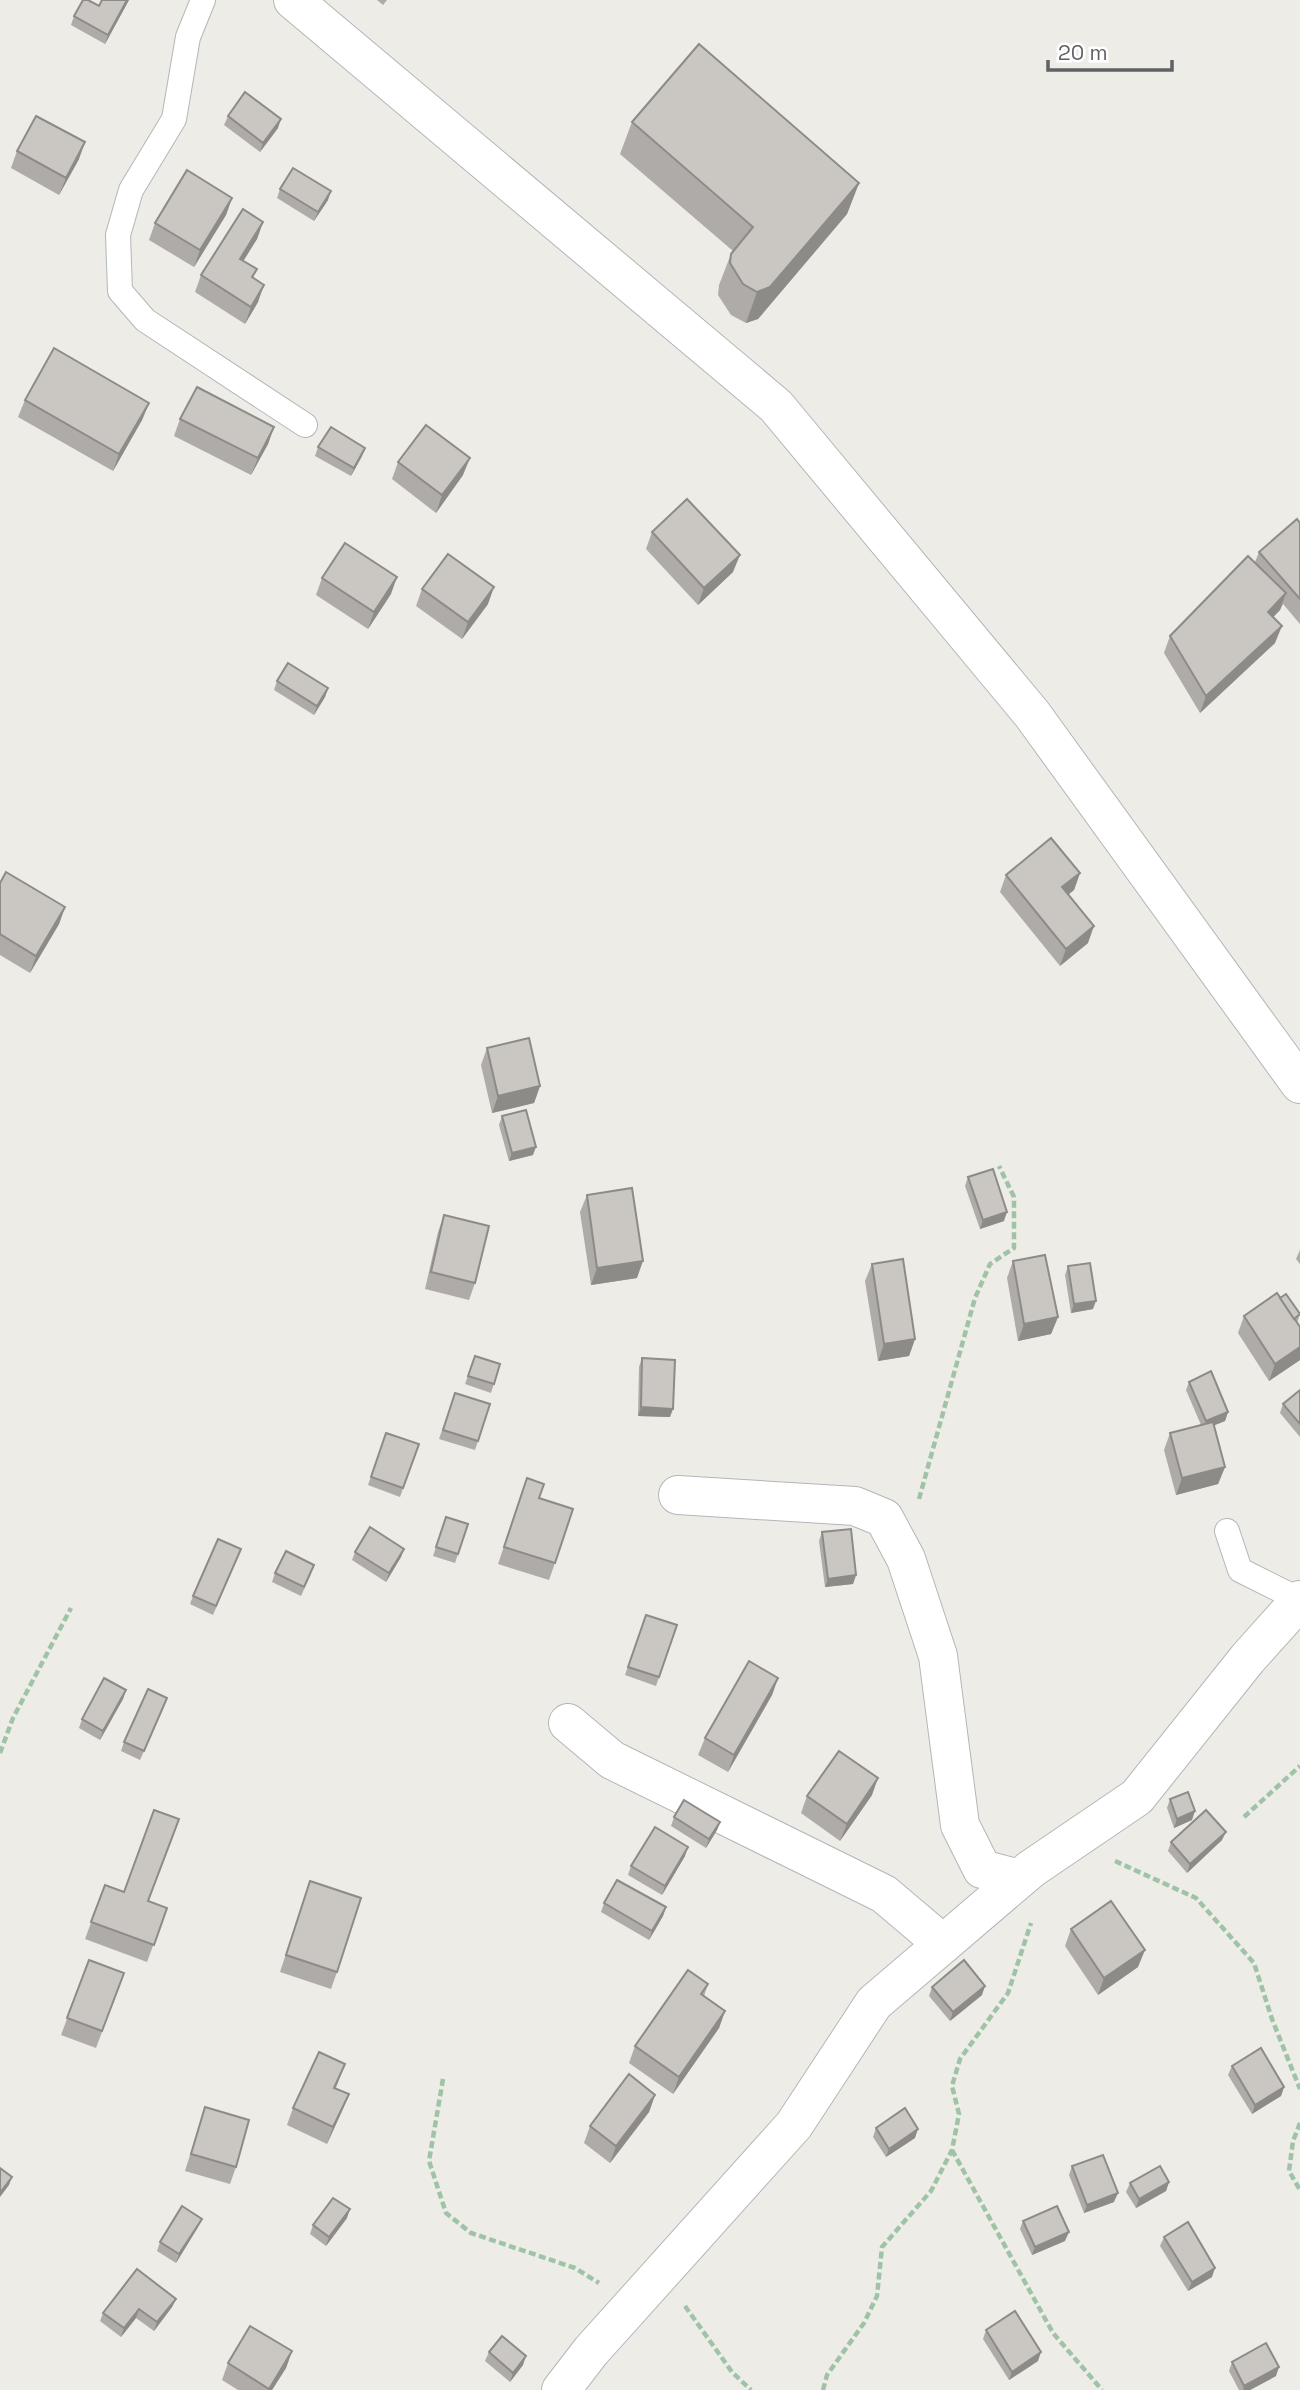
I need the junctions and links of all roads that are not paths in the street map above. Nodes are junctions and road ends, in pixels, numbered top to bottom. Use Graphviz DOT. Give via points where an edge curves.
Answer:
graph roads {
  1 [pos="203,0"];
  2 [pos="293,0"];
  3 [pos="305,425"];
  4 [pos="1300,1084"];
  5 [pos="678,1495"];
  6 [pos="1227,1531"];
  7 [pos="1300,1600"];
  8 [pos="568,1723"];
  9 [pos="1030,1871"];
  10 [pos="943,1944"];
  11 [pos="561,2390"];
  1 -- 3 [label="lane" via="188,37 174,119 131,190 118,235 120,291 145,320"];
  2 -- 4 [label="street" via="776,406 1032,714"];
  5 -- 9 [label="street" via="855,1506 884,1518 906,1559 938,1656 960,1825 982,1868"];
  6 -- 7 [label="lane" via="1240,1570"];
  7 -- 9 [label="street" via="1137,1797"];
  8 -- 10 [label="street" via="612,1760 884,1895"];
  9 -- 10 [label="street"];
  10 -- 11 [label="street" via="874,2003 794,2125"];
}
